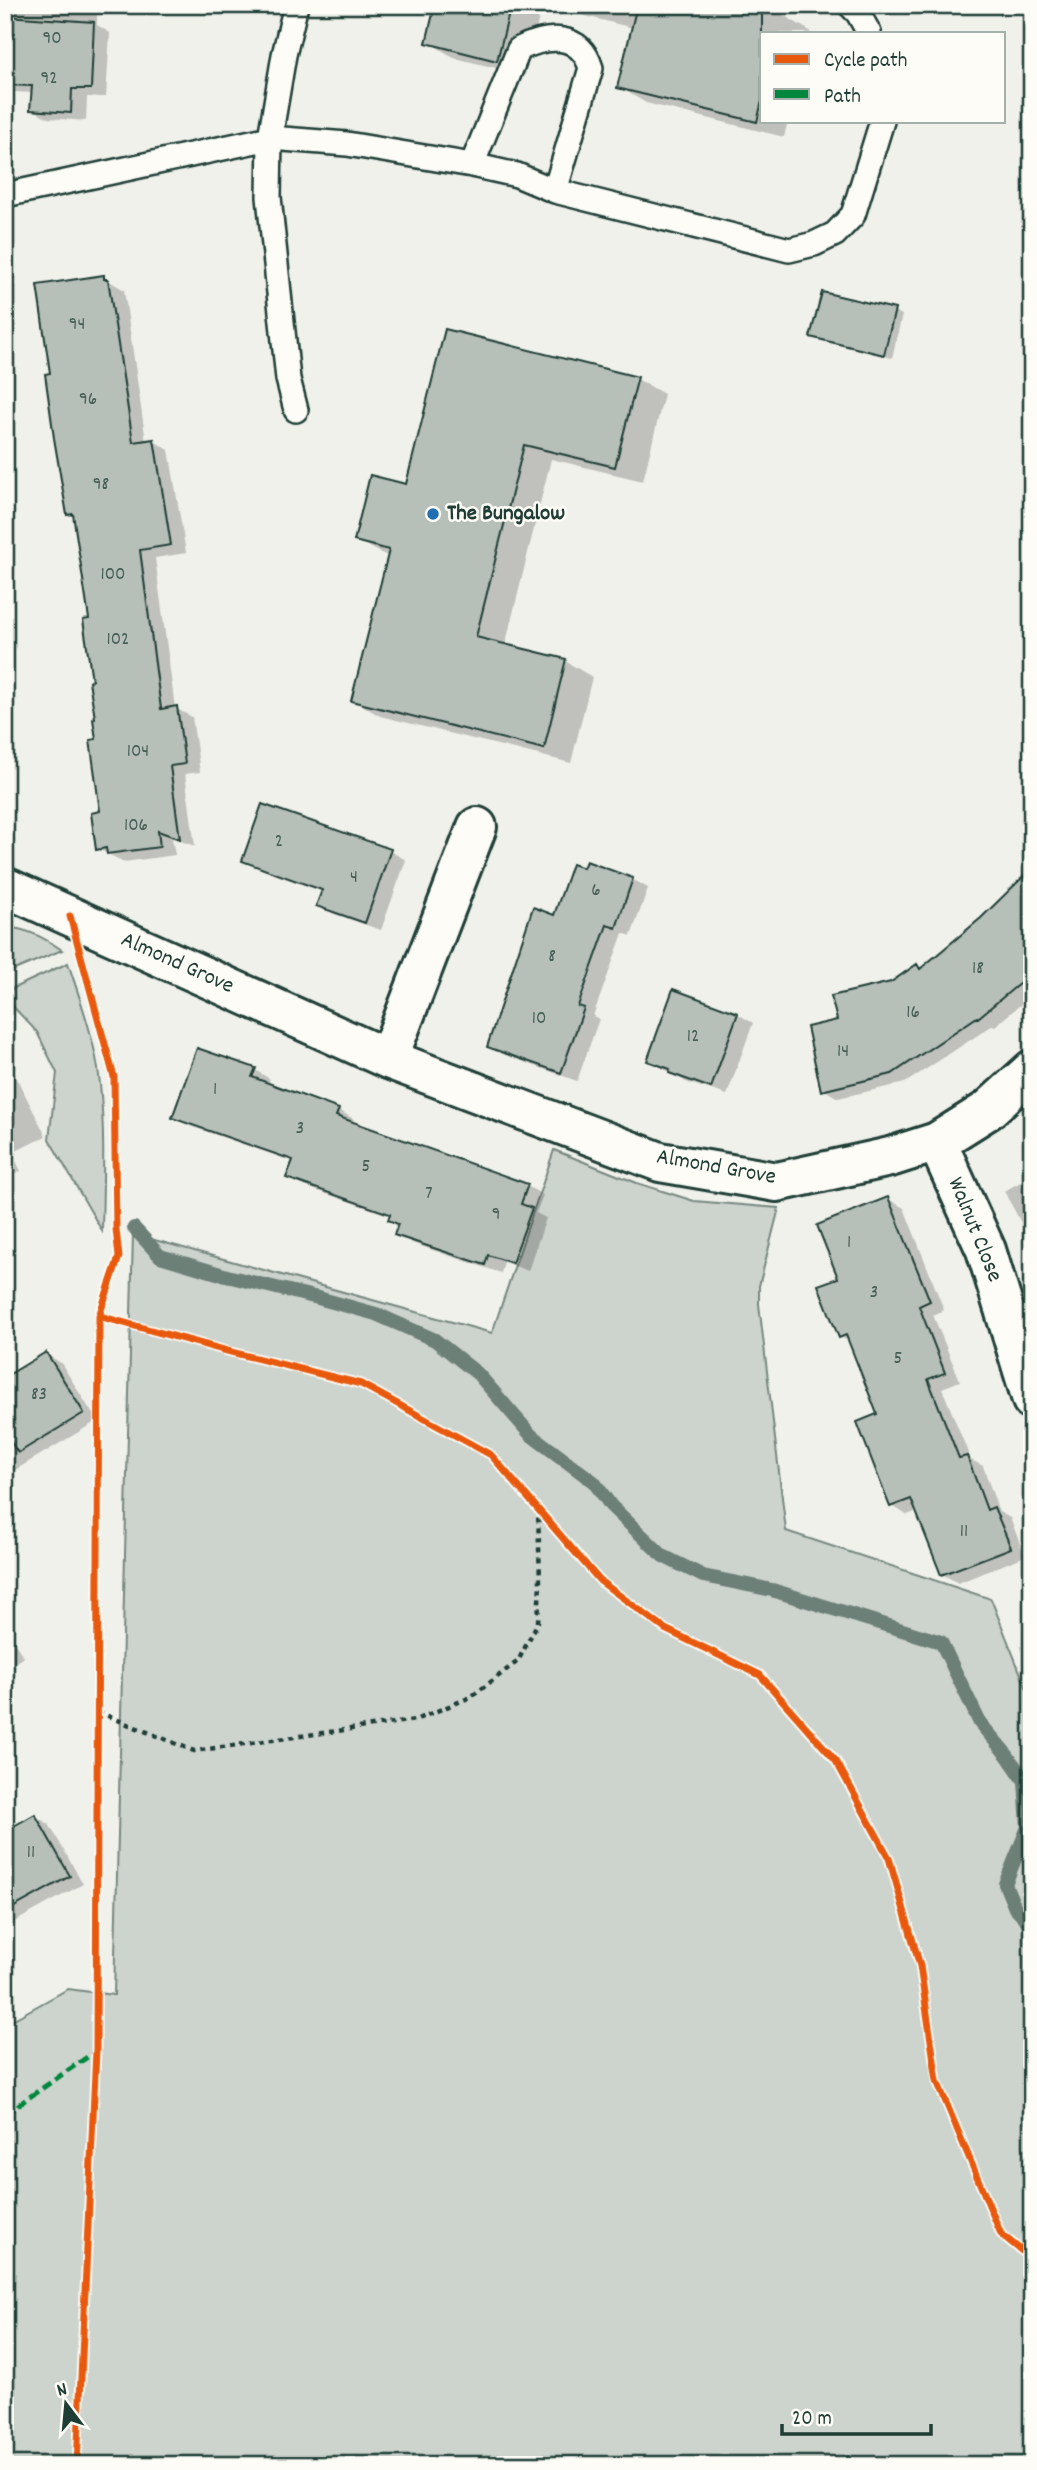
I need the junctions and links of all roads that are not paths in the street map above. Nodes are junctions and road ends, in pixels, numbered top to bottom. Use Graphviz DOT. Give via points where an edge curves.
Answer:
graph roads {
  1 [pos="296,5"];
  2 [pos="850,5"];
  3 [pos="868,32"];
  4 [pos="882,122"];
  5 [pos="270,138"];
  6 [pos="472,165"];
  7 [pos="555,191"];
  8 [pos="5,195"];
  9 [pos="296,410"];
  10 [pos="477,827"];
  11 [pos="5,887"];
  12 [pos="388,1059"];
  13 [pos="1032,1070"];
  14 [pos="937,1142"];
  15 [pos="1032,1400"];
  1 -- 5 [label="lane"];
  2 -- 3 [label="lane"];
  4 -- 7 [label="lane" via="853,215 835,234 789,250"];
  5 -- 6 [label="lane" via="347,144"];
  5 -- 8 [label="lane"];
  5 -- 9 [label="lane" via="271,210 288,379"];
  6 -- 7 [label="lane"];
  6 -- 7 [label="lane" via="519,49 538,40 567,39 587,53 592,68"];
  10 -- 12 [label="street"];
  11 -- 12 [label="street, Almond Grove"];
  12 -- 14 [label="street, Almond Grove" via="660,1162 777,1182"];
  13 -- 14 [label="street, Almond Grove" via="988,1111"];
  14 -- 15 [label="street, Walnut Close" via="986,1250"];
}
